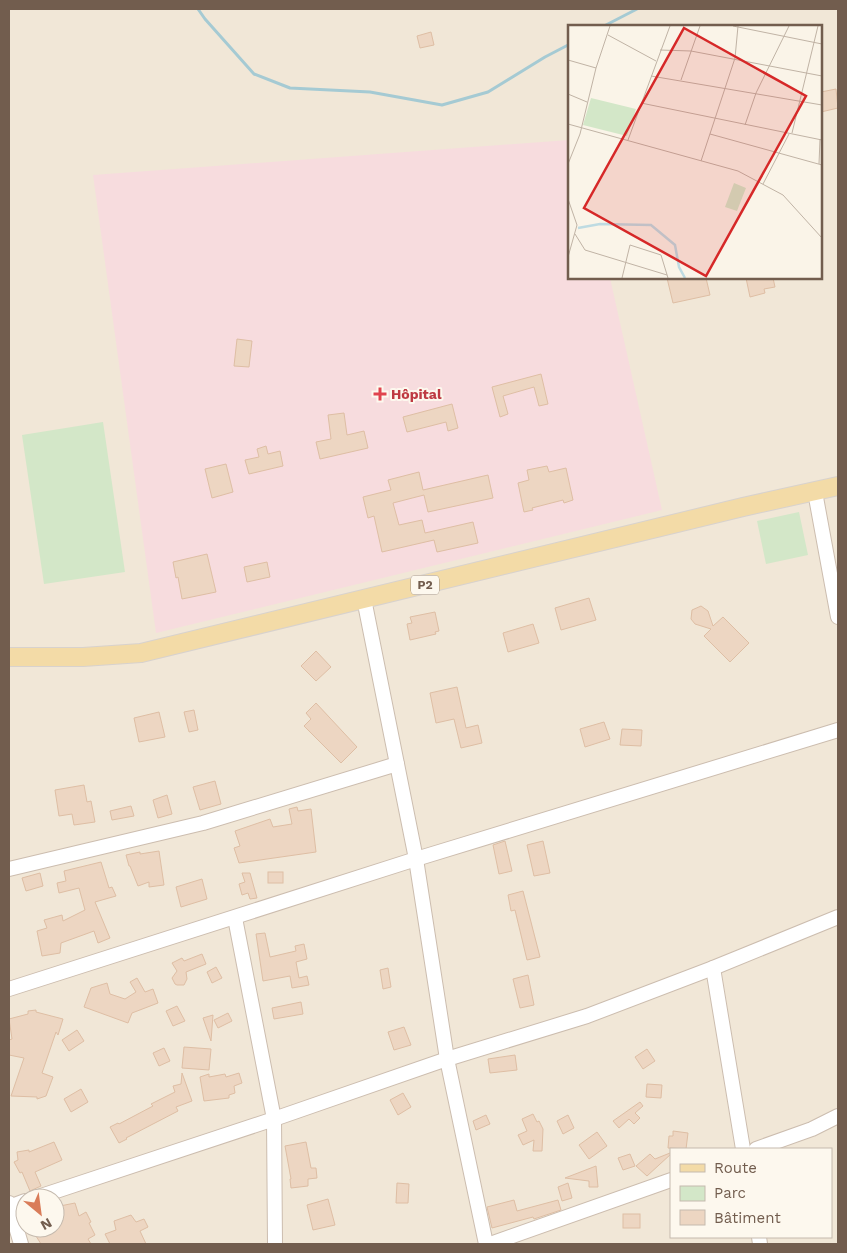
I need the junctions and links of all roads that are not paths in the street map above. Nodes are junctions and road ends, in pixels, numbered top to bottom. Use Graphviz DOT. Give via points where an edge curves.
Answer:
graph roads {
  1 [pos="838,486"];
  2 [pos="815,492"];
  3 [pos="364,600"];
  4 [pos="838,617"];
  5 [pos="9,657"];
  6 [pos="838,730"];
  7 [pos="397,764"];
  8 [pos="416,859"];
  9 [pos="9,869"];
  10 [pos="838,917"];
  11 [pos="235,918"];
  12 [pos="713,968"];
  13 [pos="9,989"];
  14 [pos="446,1059"];
  15 [pos="838,1116"];
  16 [pos="274,1119"];
  17 [pos="743,1148"];
  18 [pos="759,1148"];
  19 [pos="670,1180"];
  20 [pos="65,1188"];
  21 [pos="9,1205"];
  22 [pos="21,1244"];
  23 [pos="275,1244"];
  24 [pos="486,1244"];
  25 [pos="490,1244"];
  1 -- 2 [label="main road, P2"];
  2 -- 3 [label="main road, P2"];
  2 -- 4 [label="street"];
  3 -- 5 [label="main road, P2" via="140,653"];
  3 -- 7 [label="street"];
  6 -- 8 [label="street"];
  7 -- 8 [label="street"];
  7 -- 9 [label="street" via="203,823"];
  8 -- 11 [label="street"];
  8 -- 14 [label="street"];
  10 -- 12 [label="street"];
  11 -- 13 [label="street"];
  11 -- 16 [label="street"];
  12 -- 14 [label="street" via="586,1016"];
  12 -- 17 [label="street"];
  14 -- 16 [label="street"];
  14 -- 24 [label="street"];
  15 -- 18 [label="street"];
  16 -- 20 [label="street"];
  16 -- 23 [label="street"];
  19 -- 25 [label="street"];
  21 -- 22 [label="street"];
}
